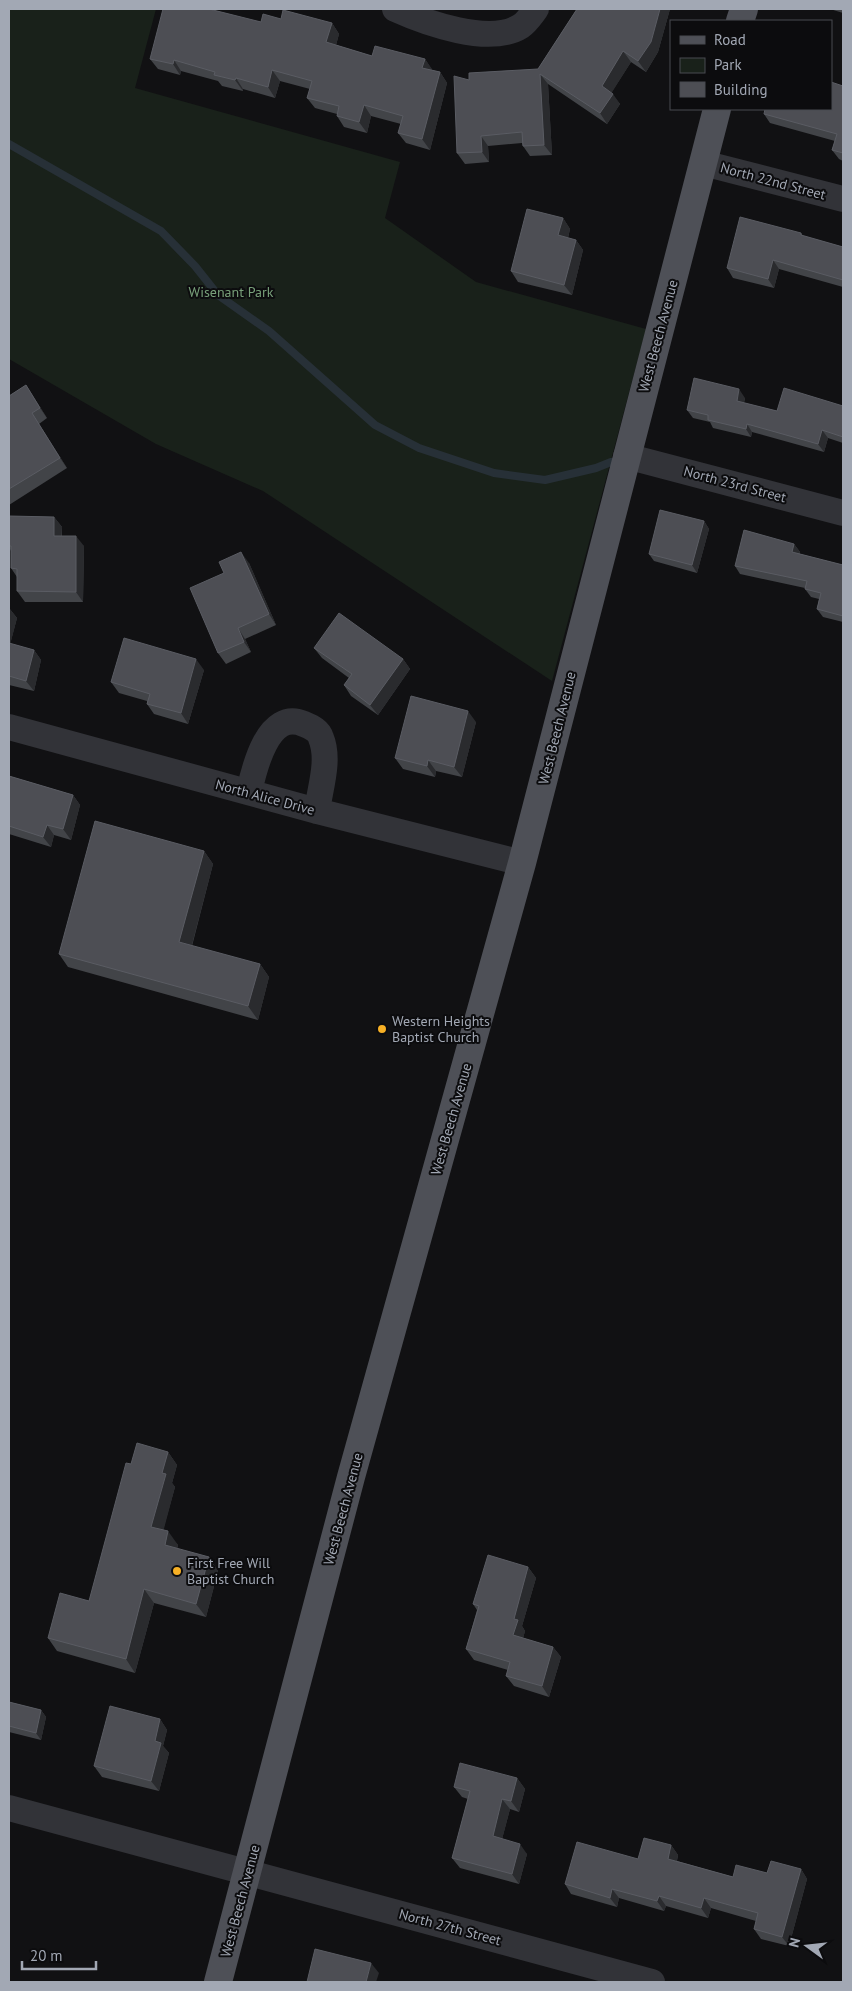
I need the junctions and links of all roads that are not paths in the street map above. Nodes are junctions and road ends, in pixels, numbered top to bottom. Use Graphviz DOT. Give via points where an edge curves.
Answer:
graph roads {
  1 [pos="395,9"];
  2 [pos="536,9"];
  3 [pos="717,110"];
  4 [pos="703,163"];
  5 [pos="843,199"];
  6 [pos="626,456"];
  7 [pos="843,513"];
  8 [pos="9,727"];
  9 [pos="249,792"];
  10 [pos="317,811"];
  11 [pos="522,863"];
  12 [pos="9,1808"];
  13 [pos="248,1873"];
  14 [pos="218,1982"];
  15 [pos="652,1982"];
  1 -- 2 [label="street" via="480,34 503,33 521,26"];
  3 -- 4 [label="main road, West Beech Avenue"];
  4 -- 5 [label="street, North 22nd Street"];
  4 -- 6 [label="main road, West Beech Avenue"];
  6 -- 7 [label="street, North 23rd Street"];
  6 -- 11 [label="main road, West Beech Avenue"];
  8 -- 9 [label="street, North Alice Drive"];
  9 -- 10 [label="street, North Alice Drive"];
  9 -- 10 [label="street" via="255,764 274,730 285,722 299,722 314,728 321,736 325,758"];
  10 -- 11 [label="street, North Alice Drive"];
  11 -- 13 [label="main road, West Beech Avenue" via="349,1484"];
  12 -- 13 [label="street, North 27th Street"];
  13 -- 14 [label="main road, West Beech Avenue"];
  13 -- 15 [label="street, North 27th Street"];
}
